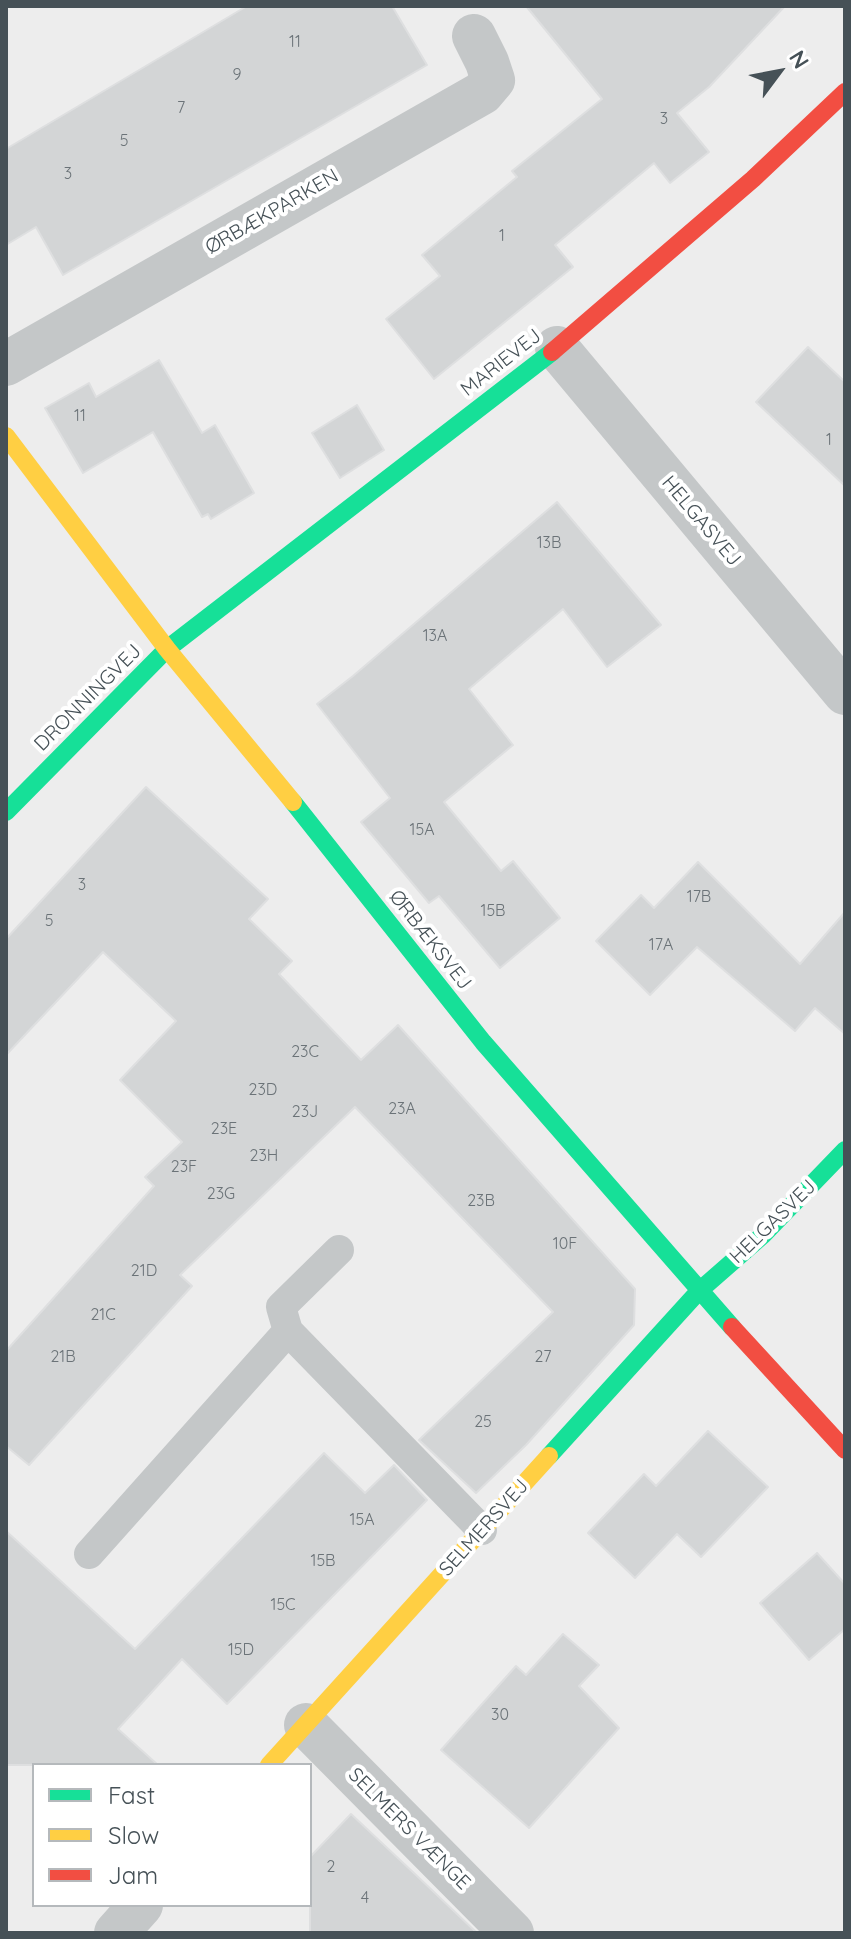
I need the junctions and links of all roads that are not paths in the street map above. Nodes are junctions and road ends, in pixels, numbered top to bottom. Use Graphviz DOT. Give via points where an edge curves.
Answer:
graph roads {
  1 [pos="474,36"];
  2 [pos="845,92"];
  3 [pos="557,348"];
  4 [pos="6,364"];
  5 [pos="6,436"];
  6 [pos="167,649"];
  7 [pos="845,693"];
  8 [pos="6,812"];
  9 [pos="845,1150"];
  10 [pos="339,1250"];
  11 [pos="699,1291"];
  12 [pos="288,1331"];
  13 [pos="845,1450"];
  14 [pos="482,1530"];
  15 [pos="89,1554"];
  16 [pos="306,1725"];
  17 [pos="271,1763"];
  18 [pos="139,1907"];
  19 [pos="116,1933"];
  20 [pos="512,1933"];
  1 -- 4 [label="street, ØRBÆKPARKEN" via="493,80 482,93"];
  2 -- 3 [label="street, MARIEVEJ"];
  3 -- 6 [label="street, MARIEVEJ"];
  3 -- 7 [label="street, HELGASVEJ"];
  5 -- 6 [label="street, ØRBÆKSVEJ"];
  6 -- 8 [label="street, DRONNINGVEJ"];
  6 -- 11 [label="street, ØRBÆKSVEJ" via="483,1042"];
  9 -- 11 [label="street, HELGASVEJ" via="763,1235"];
  10 -- 12 [label="lane" via="281,1307"];
  11 -- 13 [label="street, ØRBÆKSVEJ"];
  11 -- 14 [label="street, SELMERSVEJ"];
  12 -- 14 [label="lane"];
  12 -- 15 [label="lane"];
  14 -- 16 [label="street, SELMERSVEJ"];
  16 -- 17 [label="street, SELMERSVEJ"];
  16 -- 20 [label="street, SELMERS VÆNGE"];
  18 -- 19 [label="street"];
}
